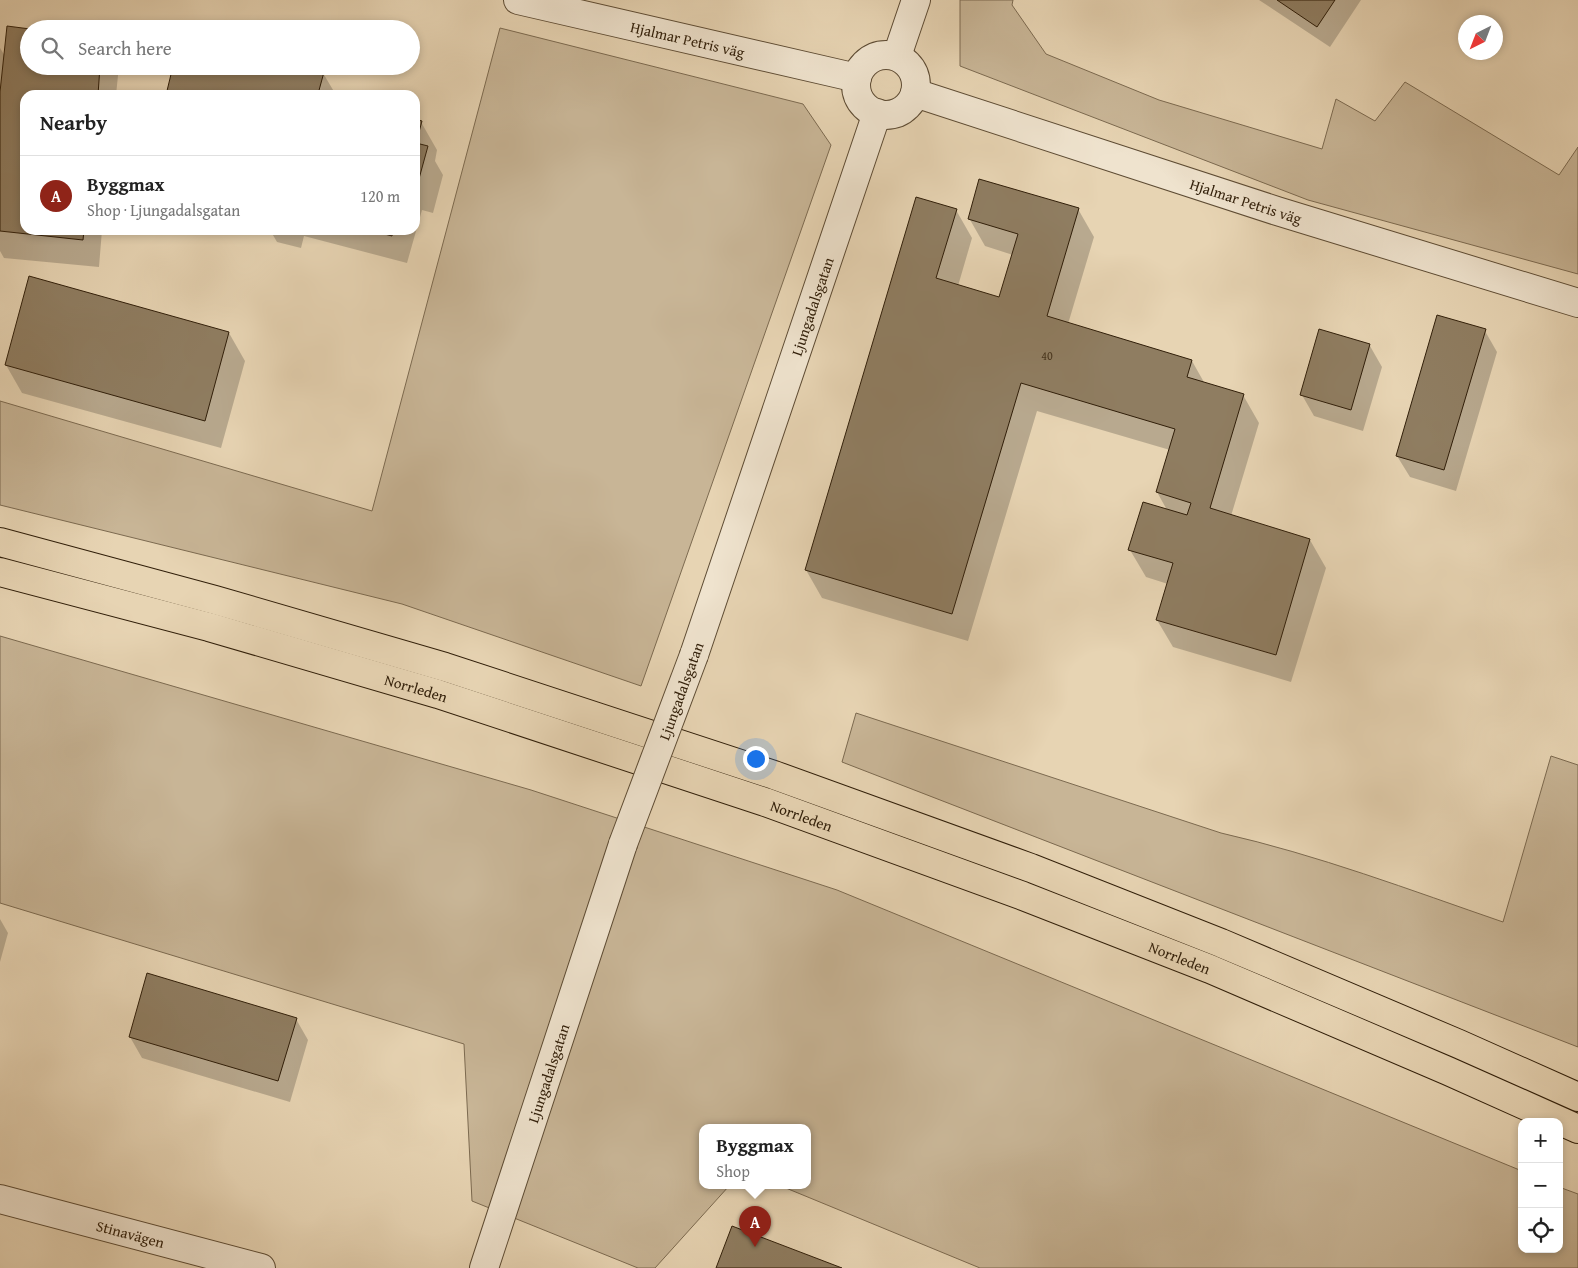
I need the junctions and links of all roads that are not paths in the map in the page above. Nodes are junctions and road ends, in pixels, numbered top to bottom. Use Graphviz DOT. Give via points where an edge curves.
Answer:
graph roads {
  1 [pos="518,0"];
  2 [pos="916,0"];
  3 [pos="897,56"];
  4 [pos="857,78"];
  5 [pos="915,94"];
  6 [pos="877,113"];
  7 [pos="1578,303"];
  8 [pos="0,542"];
  9 [pos="0,572"];
  10 [pos="1578,1097"];
  11 [pos="1578,1130"];
  12 [pos="0,1199"];
  13 [pos="261,1268"];
  14 [pos="484,1268"];
  1 -- 4 [label="street, Hjalmar Petris väg"];
  2 -- 3 [label="street"];
  3 -- 4 [label="street" via="872,58"];
  3 -- 5 [label="street" via="911,67 915,75"];
  4 -- 6 [label="street" via="863,103"];
  5 -- 6 [label="street" via="900,111"];
  5 -- 7 [label="street, Hjalmar Petris väg" via="1277,211"];
  6 -- 14 [label="street, Ljungadalsgatan, bridge" via="694,655 623,844"];
  8 -- 10 [label="highway, Norrleden" via="445,667 774,775 1031,868 1221,943"];
  9 -- 11 [label="highway, Norrleden" via="209,627 438,694 765,802 1023,896 1210,969"];
  12 -- 13 [label="street, Stinavägen"];
}
